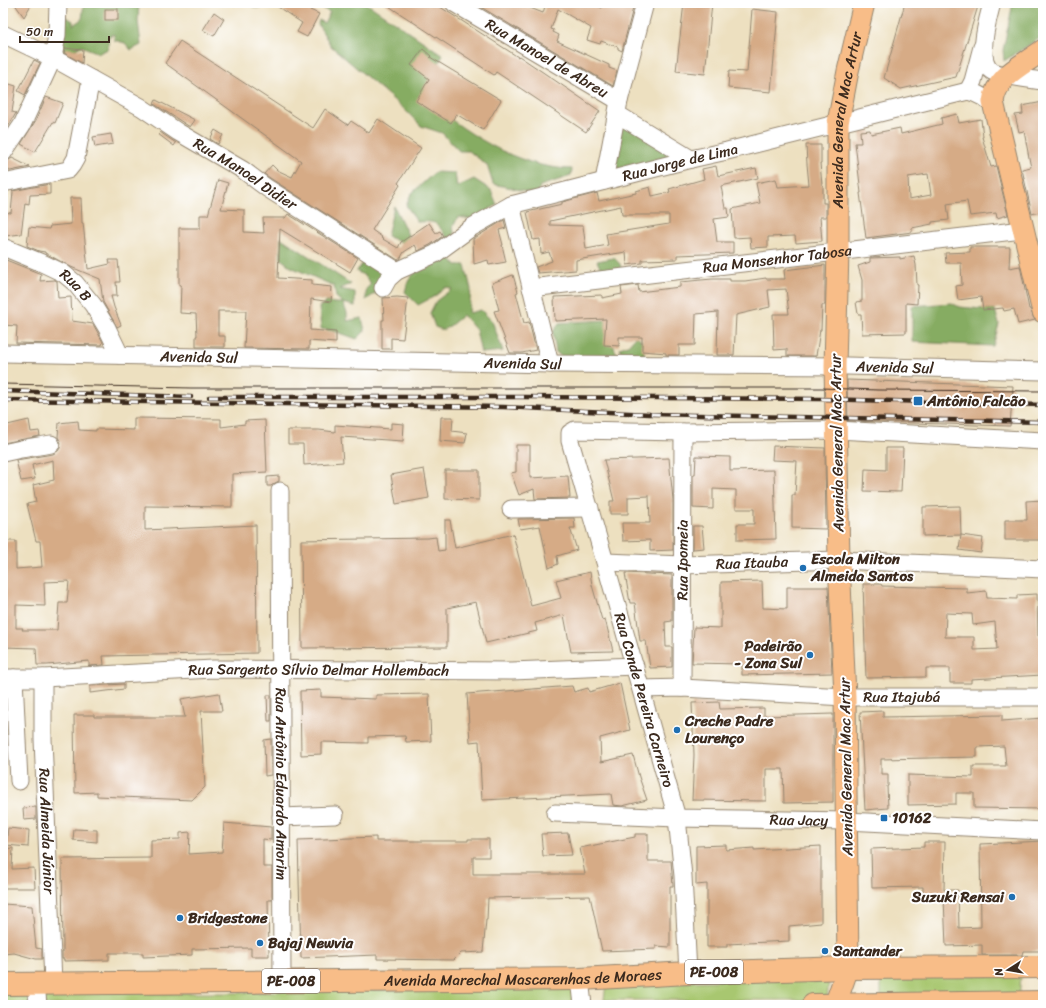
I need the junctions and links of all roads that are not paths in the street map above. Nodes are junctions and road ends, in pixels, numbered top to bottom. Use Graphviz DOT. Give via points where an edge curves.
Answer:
graph roads {
  1 [pos="58,3"];
  2 [pos="454,3"];
  3 [pos="646,3"];
  4 [pos="864,3"];
  5 [pos="992,3"];
  6 [pos="3,34"];
  7 [pos="983,44"];
  8 [pos="1043,50"];
  9 [pos="53,58"];
  10 [pos="1007,75"];
  11 [pos="92,79"];
  12 [pos="1043,81"];
  13 [pos="968,91"];
  14 [pos="618,107"];
  15 [pos="994,108"];
  16 [pos="838,123"];
  17 [pos="3,153"];
  18 [pos="691,158"];
  19 [pos="604,181"];
  20 [pos="3,183"];
  21 [pos="511,205"];
  22 [pos="1023,230"];
  23 [pos="3,247"];
  24 [pos="838,251"];
  25 [pos="397,271"];
  26 [pos="383,288"];
  27 [pos="531,288"];
  28 [pos="1043,312"];
  29 [pos="3,353"];
  30 [pos="120,355"];
  31 [pos="550,364"];
  32 [pos="835,366"];
  33 [pos="1043,371"];
  34 [pos="837,430"];
  35 [pos="683,432"];
  36 [pos="1043,441"];
  37 [pos="50,444"];
  38 [pos="3,453"];
  39 [pos="280,491"];
  40 [pos="590,508"];
  41 [pos="511,509"];
  42 [pos="839,560"];
  43 [pos="606,562"];
  44 [pos="683,565"];
  45 [pos="1043,568"];
  46 [pos="634,666"];
  47 [pos="280,670"];
  48 [pos="8,678"];
  49 [pos="43,678"];
  50 [pos="682,688"];
  51 [pos="641,689"];
  52 [pos="845,697"];
  53 [pos="1043,697"];
  54 [pos="9,728"];
  55 [pos="19,781"];
  56 [pos="555,813"];
  57 [pos="335,816"];
  58 [pos="281,817"];
  59 [pos="677,818"];
  60 [pos="847,821"];
  61 [pos="1043,830"];
  62 [pos="1043,967"];
  63 [pos="848,968"];
  64 [pos="688,973"];
  65 [pos="580,979"];
  66 [pos="282,981"];
  67 [pos="44,983"];
  68 [pos="3,984"];
  69 [pos="1043,1002"];
  70 [pos="38,1005"];
  71 [pos="583,1005"];
  72 [pos="813,1005"];
  73 [pos="835,1005"];
  1 -- 9 [label="street"];
  2 -- 14 [label="street, Rua Manoel de Abreu"];
  3 -- 14 [label="street"];
  4 -- 16 [label="main road, Avenida General Mac Artur"];
  5 -- 7 [label="street"];
  6 -- 9 [label="street, Rua Manoel Didier"];
  7 -- 10 [label="street" via="988,68"];
  7 -- 13 [label="street"];
  8 -- 10 [label="main road"];
  9 -- 11 [label="street, Rua Manoel Didier"];
  9 -- 17 [label="street" via="22,125"];
  10 -- 12 [label="street"];
  10 -- 15 [label="main road" via="996,92"];
  11 -- 20 [label="street" via="76,158 68,170"];
  11 -- 25 [label="street, Rua Manoel Didier" via="242,170"];
  13 -- 15 [label="street" via="988,100"];
  13 -- 16 [label="street, Rua Jorge de Lima"];
  14 -- 18 [label="street, Rua Manoel de Abreu"];
  14 -- 19 [label="street"];
  15 -- 22 [label="main road"];
  16 -- 18 [label="street, Rua Jorge de Lima"];
  16 -- 24 [label="main road, Avenida General Mac Artur"];
  18 -- 19 [label="street, Rua Jorge de Lima"];
  19 -- 21 [label="street, Rua Jorge de Lima"];
  21 -- 25 [label="street, Rua Jorge de Lima" via="472,227 435,254"];
  21 -- 27 [label="street"];
  22 -- 24 [label="street, Rua Monsenhor Tabosa"];
  22 -- 28 [label="main road"];
  23 -- 30 [label="street, Rua B" via="42,263 75,283 108,328"];
  24 -- 27 [label="street, Rua Monsenhor Tabosa"];
  24 -- 32 [label="main road, Avenida General Mac Artur"];
  25 -- 26 [label="street, Rua Jorge de Lima" via="390,276"];
  27 -- 31 [label="street"];
  29 -- 30 [label="street, Avenida Sul"];
  30 -- 31 [label="street, Avenida Sul"];
  31 -- 32 [label="street, Avenida Sul"];
  32 -- 33 [label="street, Avenida Sul"];
  32 -- 34 [label="main road, Avenida General Mac Artur"];
  34 -- 35 [label="street"];
  34 -- 36 [label="street"];
  34 -- 42 [label="main road, Avenida General Mac Artur"];
  35 -- 40 [label="street, Rua Conde Pereira Carneiro" via="575,430 570,433 570,441"];
  35 -- 44 [label="street, Rua Ipomeia"];
  37 -- 38 [label="street"];
  39 -- 47 [label="street, Rua Antônio Eduardo Amorim"];
  40 -- 41 [label="street"];
  40 -- 43 [label="street, Rua Conde Pereira Carneiro"];
  42 -- 44 [label="street, Rua Itauba"];
  42 -- 45 [label="street, Rua Itauba"];
  42 -- 52 [label="main road, Avenida General Mac Artur"];
  43 -- 44 [label="street, Rua Itauba"];
  43 -- 46 [label="street, Rua Conde Pereira Carneiro"];
  44 -- 50 [label="street, Rua Ipomeia"];
  46 -- 47 [label="street, Rua Sargento Sílvio Delmar Hollembach" via="512,671"];
  46 -- 51 [label="street, Rua Conde Pereira Carneiro"];
  47 -- 49 [label="street, Rua Sargento Sílvio Delmar Hollembach" via="213,669"];
  47 -- 58 [label="street, Rua Antônio Eduardo Amorim"];
  48 -- 49 [label="street, Rua Sargento Sílvio Delmar Hollembach"];
  48 -- 54 [label="street"];
  49 -- 67 [label="street, Rua Almeida Júnior"];
  50 -- 51 [label="street, Rua Itajubá"];
  50 -- 52 [label="street, Rua Itajubá"];
  51 -- 59 [label="street, Rua Conde Pereira Carneiro"];
  52 -- 53 [label="street, Rua Itajubá"];
  52 -- 60 [label="main road, Avenida General Mac Artur"];
  54 -- 55 [label="street"];
  56 -- 59 [label="street, Rua Jacy"];
  57 -- 58 [label="street"];
  58 -- 66 [label="street, Rua Antônio Eduardo Amorim"];
  59 -- 60 [label="street, Rua Jacy"];
  59 -- 64 [label="street, Rua Conde Pereira Carneiro"];
  60 -- 61 [label="street, Rua Jacy"];
  60 -- 63 [label="main road, Avenida General Mac Artur"];
  62 -- 63 [label="highway, Avenida Marechal Mascarenhas de Moraes / PE-008"];
  63 -- 64 [label="highway, Avenida Marechal Mascarenhas de Moraes / PE-008"];
  63 -- 73 [label="main road, Avenida General Mac Artur"];
  64 -- 65 [label="highway, Avenida Marechal Mascarenhas de Moraes / PE-008"];
  65 -- 66 [label="highway, Avenida Marechal Mascarenhas de Moraes / PE-008"];
  65 -- 71 [label="street"];
  66 -- 67 [label="highway, Avenida Marechal Mascarenhas de Moraes / PE-008"];
  67 -- 68 [label="highway, Avenida Marechal Mascarenhas de Moraes / PE-008"];
  67 -- 70 [label="street, Rua Almeida Júnior"];
  69 -- 73 [label="highway"];
  72 -- 73 [label="highway"];
}
